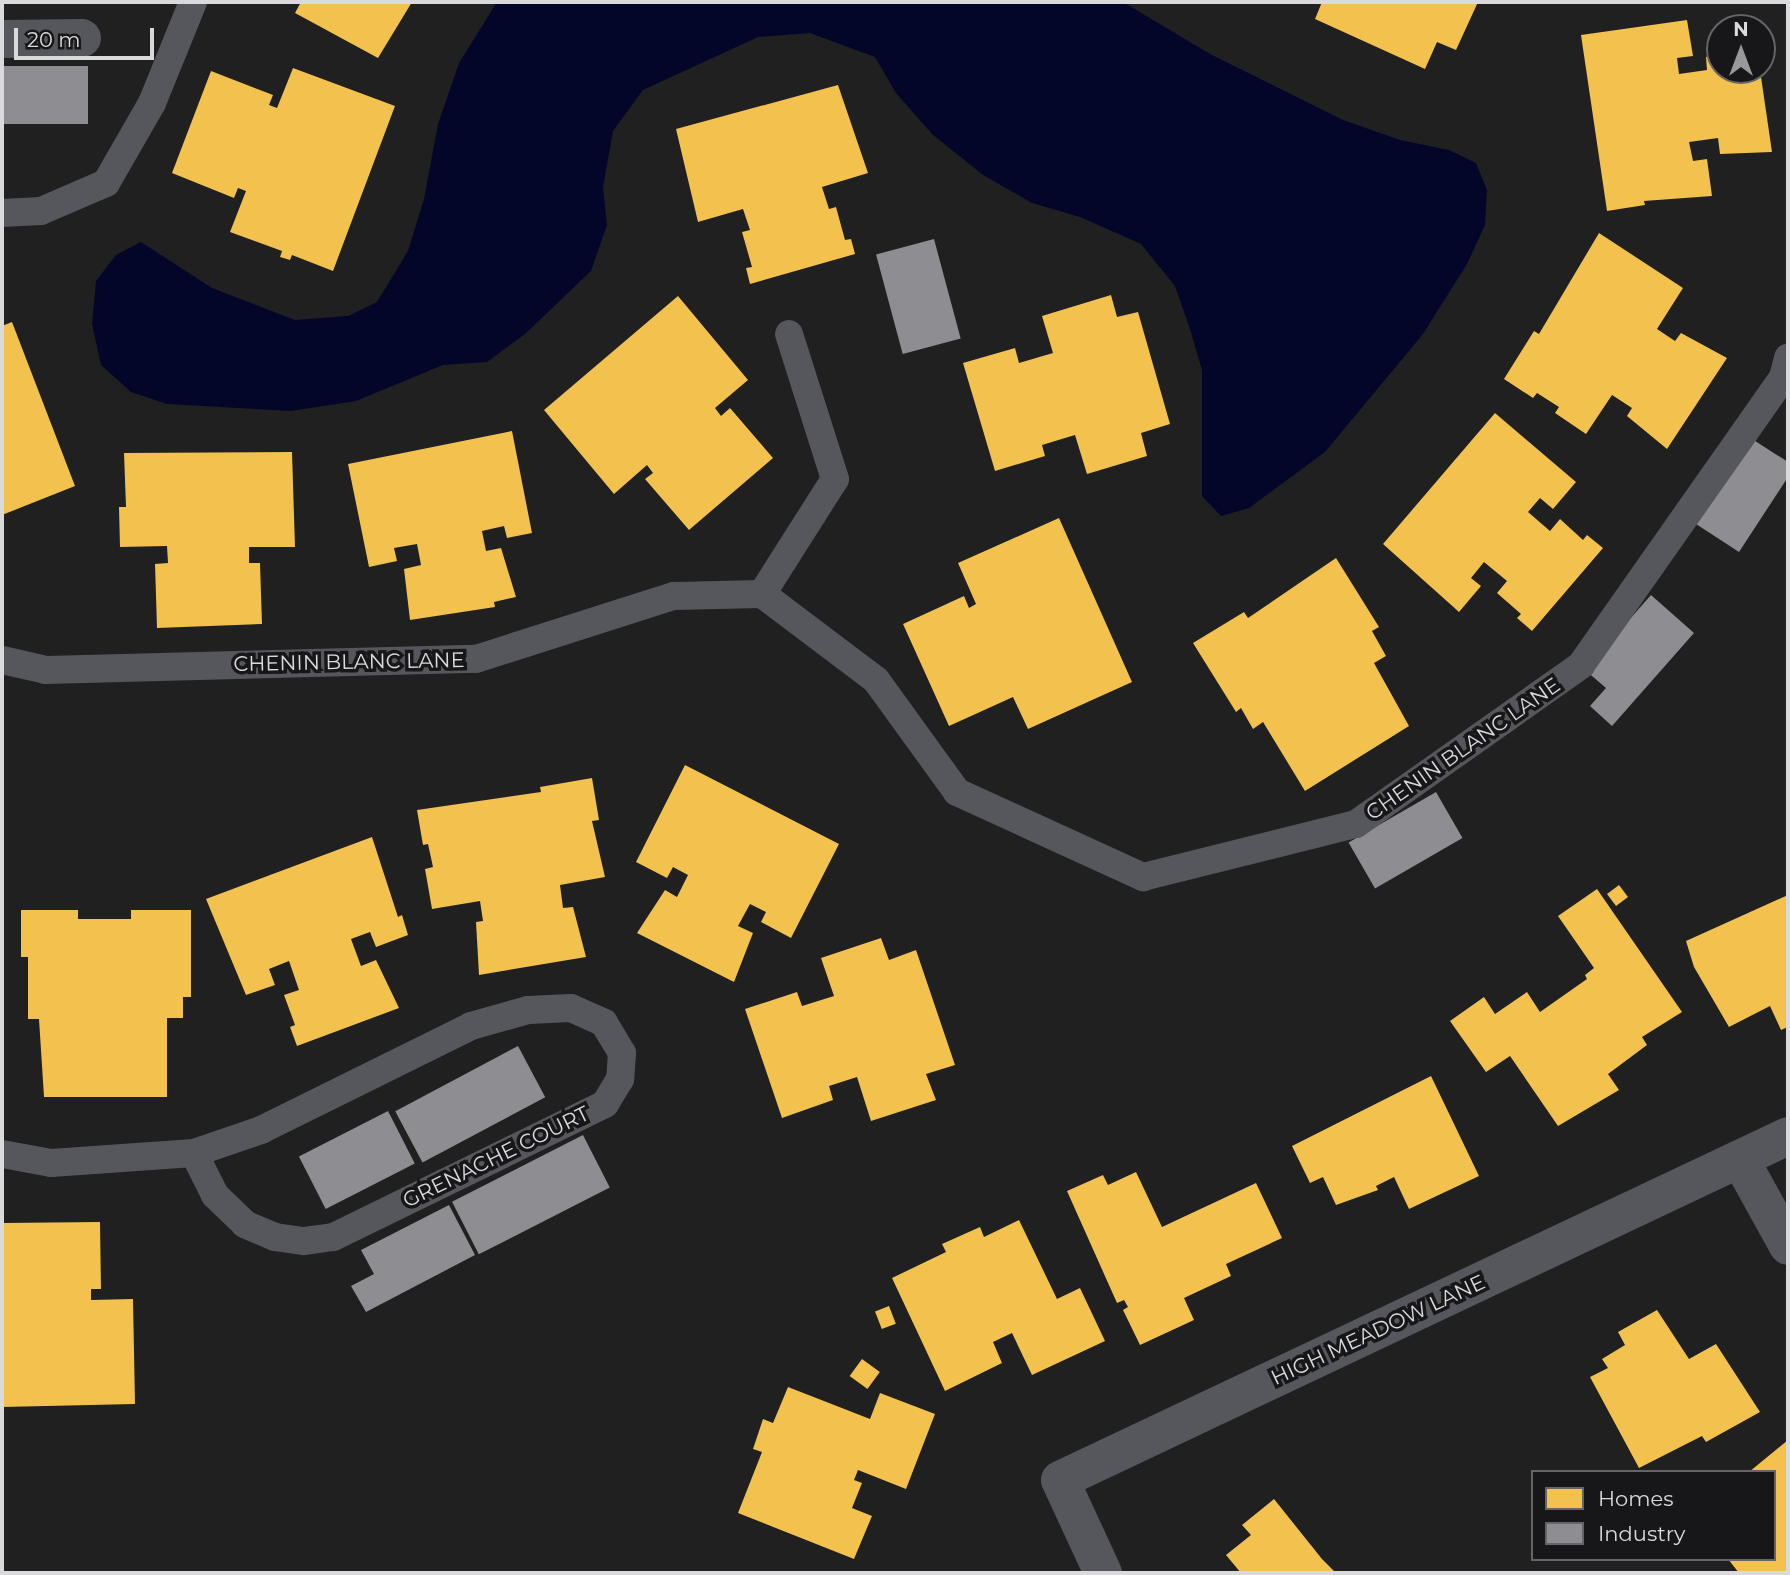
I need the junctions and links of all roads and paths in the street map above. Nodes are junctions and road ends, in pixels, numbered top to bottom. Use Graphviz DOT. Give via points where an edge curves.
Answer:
graph roads {
  1 [pos="193,2"];
  2 [pos="82,38"];
  3 [pos="2,39"];
  4 [pos="2,213"];
  5 [pos="789,334"];
  6 [pos="1788,358"];
  7 [pos="762,594"];
  8 [pos="2,660"];
  9 [pos="1788,1136"];
  10 [pos="194,1153"];
  11 [pos="2,1154"];
  12 [pos="1740,1159"];
  13 [pos="1788,1246"];
  14 [pos="1103,1573"];
  1 -- 4 [label="lane" via="152,103 106,183 41,211"];
  2 -- 3 [label="street"];
  5 -- 7 [label="lane" via="835,479"];
  6 -- 7 [label="lane, CHENIN BLANC LANE" via="1783,378 1581,665 1356,824 1143,877 957,792 876,680"];
  7 -- 8 [label="lane, CHENIN BLANC LANE" via="674,596 476,659 46,670"];
  9 -- 12 [label="street, HIGH MEADOW LANE"];
  10 -- 10 [label="lane, GRENACHE COURT" via="215,1195 245,1224 284,1239 333,1237 605,1104 620,1079 622,1053 604,1023 571,1008 528,1010 471,1026 261,1130"];
  10 -- 11 [label="lane, GRENACHE COURT" via="51,1163"];
  12 -- 13 [label="street"];
  12 -- 14 [label="street, HIGH MEADOW LANE" via="1060,1480"];
}
